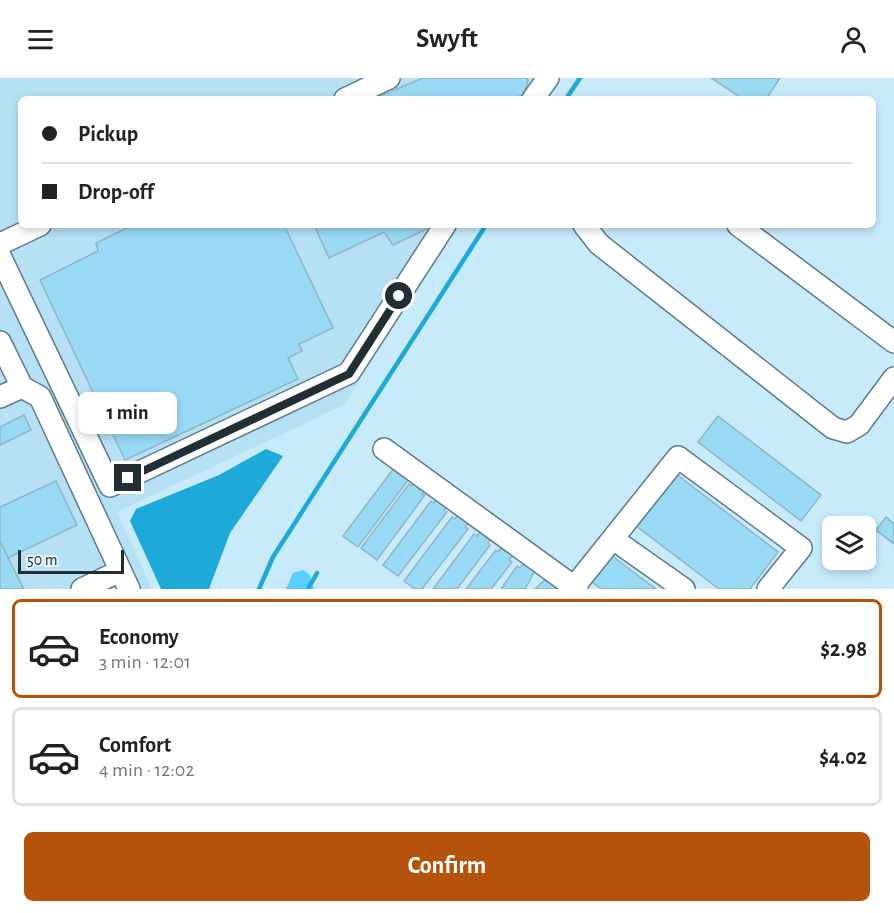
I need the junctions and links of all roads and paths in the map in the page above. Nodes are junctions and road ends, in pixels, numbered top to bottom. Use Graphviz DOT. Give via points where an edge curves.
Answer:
graph roads {
  1 [pos="389,78"];
  2 [pos="548,78"];
  3 [pos="351,96"];
  4 [pos="535,96"];
  5 [pos="34,228"];
  6 [pos="443,228"];
  7 [pos="586,228"];
  8 [pos="742,228"];
  9 [pos="0,244"];
  10 [pos="0,256"];
  11 [pos="0,342"];
  12 [pos="894,342"];
  13 [pos="894,378"];
  14 [pos="22,387"];
  15 [pos="0,397"];
  16 [pos="384,449"];
  17 [pos="613,539"];
  18 [pos="124,580"];
  19 [pos="575,588"];
  20 [pos="81,589"];
  21 [pos="684,589"];
  22 [pos="768,589"];
  1 -- 3 [label="lane"];
  2 -- 4 [label="lane"];
  5 -- 9 [label="lane"];
  6 -- 10 [label="lane" via="349,374 110,486"];
  7 -- 13 [label="lane" via="599,244 833,428 847,432 859,425"];
  8 -- 12 [label="lane"];
  11 -- 14 [label="lane"];
  14 -- 15 [label="lane"];
  14 -- 18 [label="lane" via="40,397"];
  16 -- 19 [label="lane"];
  17 -- 19 [label="lane"];
  17 -- 21 [label="lane"];
  17 -- 22 [label="lane" via="678,457 801,548"];
  18 -- 20 [label="lane"];
}
